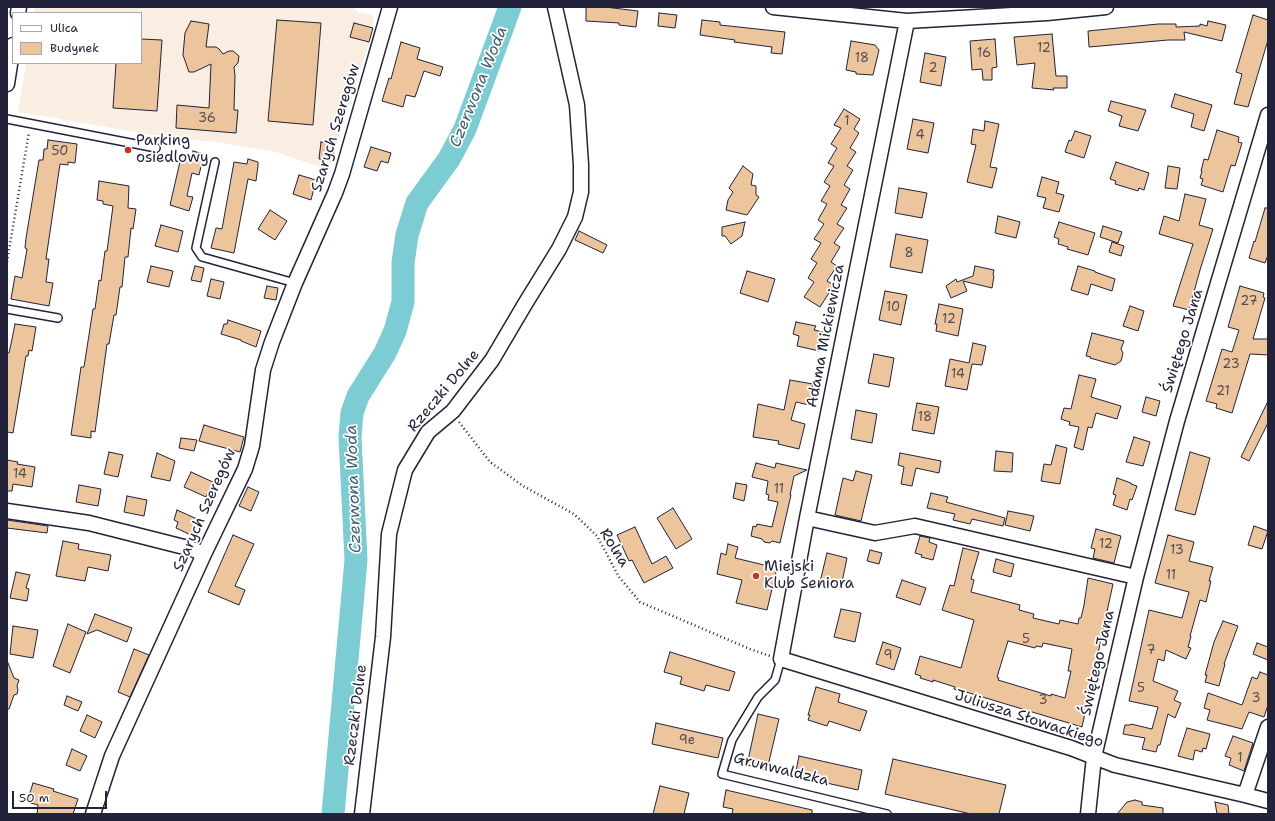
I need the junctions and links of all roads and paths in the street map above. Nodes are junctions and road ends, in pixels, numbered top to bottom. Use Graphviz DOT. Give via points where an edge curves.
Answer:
graph roads {
  1 [pos="390,7"];
  2 [pos="555,7"];
  3 [pos="773,7"];
  4 [pos="1106,7"];
  5 [pos="907,21"];
  6 [pos="12,52"];
  7 [pos="7,84"];
  8 [pos="1268,115"];
  9 [pos="7,119"];
  10 [pos="31,123"];
  11 [pos="156,148"];
  12 [pos="215,162"];
  13 [pos="7,262"];
  14 [pos="295,282"];
  15 [pos="7,309"];
  16 [pos="58,318"];
  17 [pos="452,411"];
  18 [pos="7,511"];
  19 [pos="807,518"];
  20 [pos="204,554"];
  21 [pos="1136,577"];
  22 [pos="781,659"];
  23 [pos="1268,727"];
  24 [pos="1094,757"];
  25 [pos="1245,795"];
  26 [pos="1268,801"];
  27 [pos="93,814"];
  28 [pos="362,814"];
  29 [pos="887,814"];
  30 [pos="1088,814"];
  1 -- 14 [label="street, Szarych Szeregów" via="342,174"];
  2 -- 17 [label="street, Rzeczki Dolne" via="577,105 581,192 575,217 559,250 492,360"];
  3 -- 5 [label="street"];
  4 -- 5 [label="street"];
  5 -- 19 [label="street, Adama Mickiewicza"];
  6 -- 7 [label="street"];
  8 -- 21 [label="street, Świętego Jana" via="1177,421"];
  9 -- 10 [label="lane"];
  10 -- 11 [label="lane"];
  10 -- 13 [label="path"];
  12 -- 14 [label="lane" via="196,248 202,257"];
  14 -- 20 [label="street, Szarych Szeregów" via="263,370 252,446 245,469"];
  15 -- 16 [label="lane"];
  17 -- 22 [label="path, Rolna" via="490,462 523,486 574,514 597,536 619,577 640,602 750,649"];
  17 -- 28 [label="street, Rzeczki Dolne" via="428,432 405,470 389,534 383,637"];
  18 -- 20 [label="street" via="89,523"];
  19 -- 21 [label="street" via="875,533 916,526"];
  19 -- 22 [label="street, Adama Mickiewicza"];
  20 -- 27 [label="street, Szarych Szeregów" via="112,756"];
  21 -- 24 [label="street, Świętego Jana"];
  22 -- 24 [label="street, Juliusza Słowackiego"];
  22 -- 29 [label="lane, Grunwaldzka" via="775,680 758,697 732,740 722,774"];
  23 -- 25 [label="street"];
  24 -- 25 [label="street, Juliusza Słowackiego" via="1115,765"];
  24 -- 30 [label="street"];
  25 -- 26 [label="street, Juliusza Słowackiego"];
}
